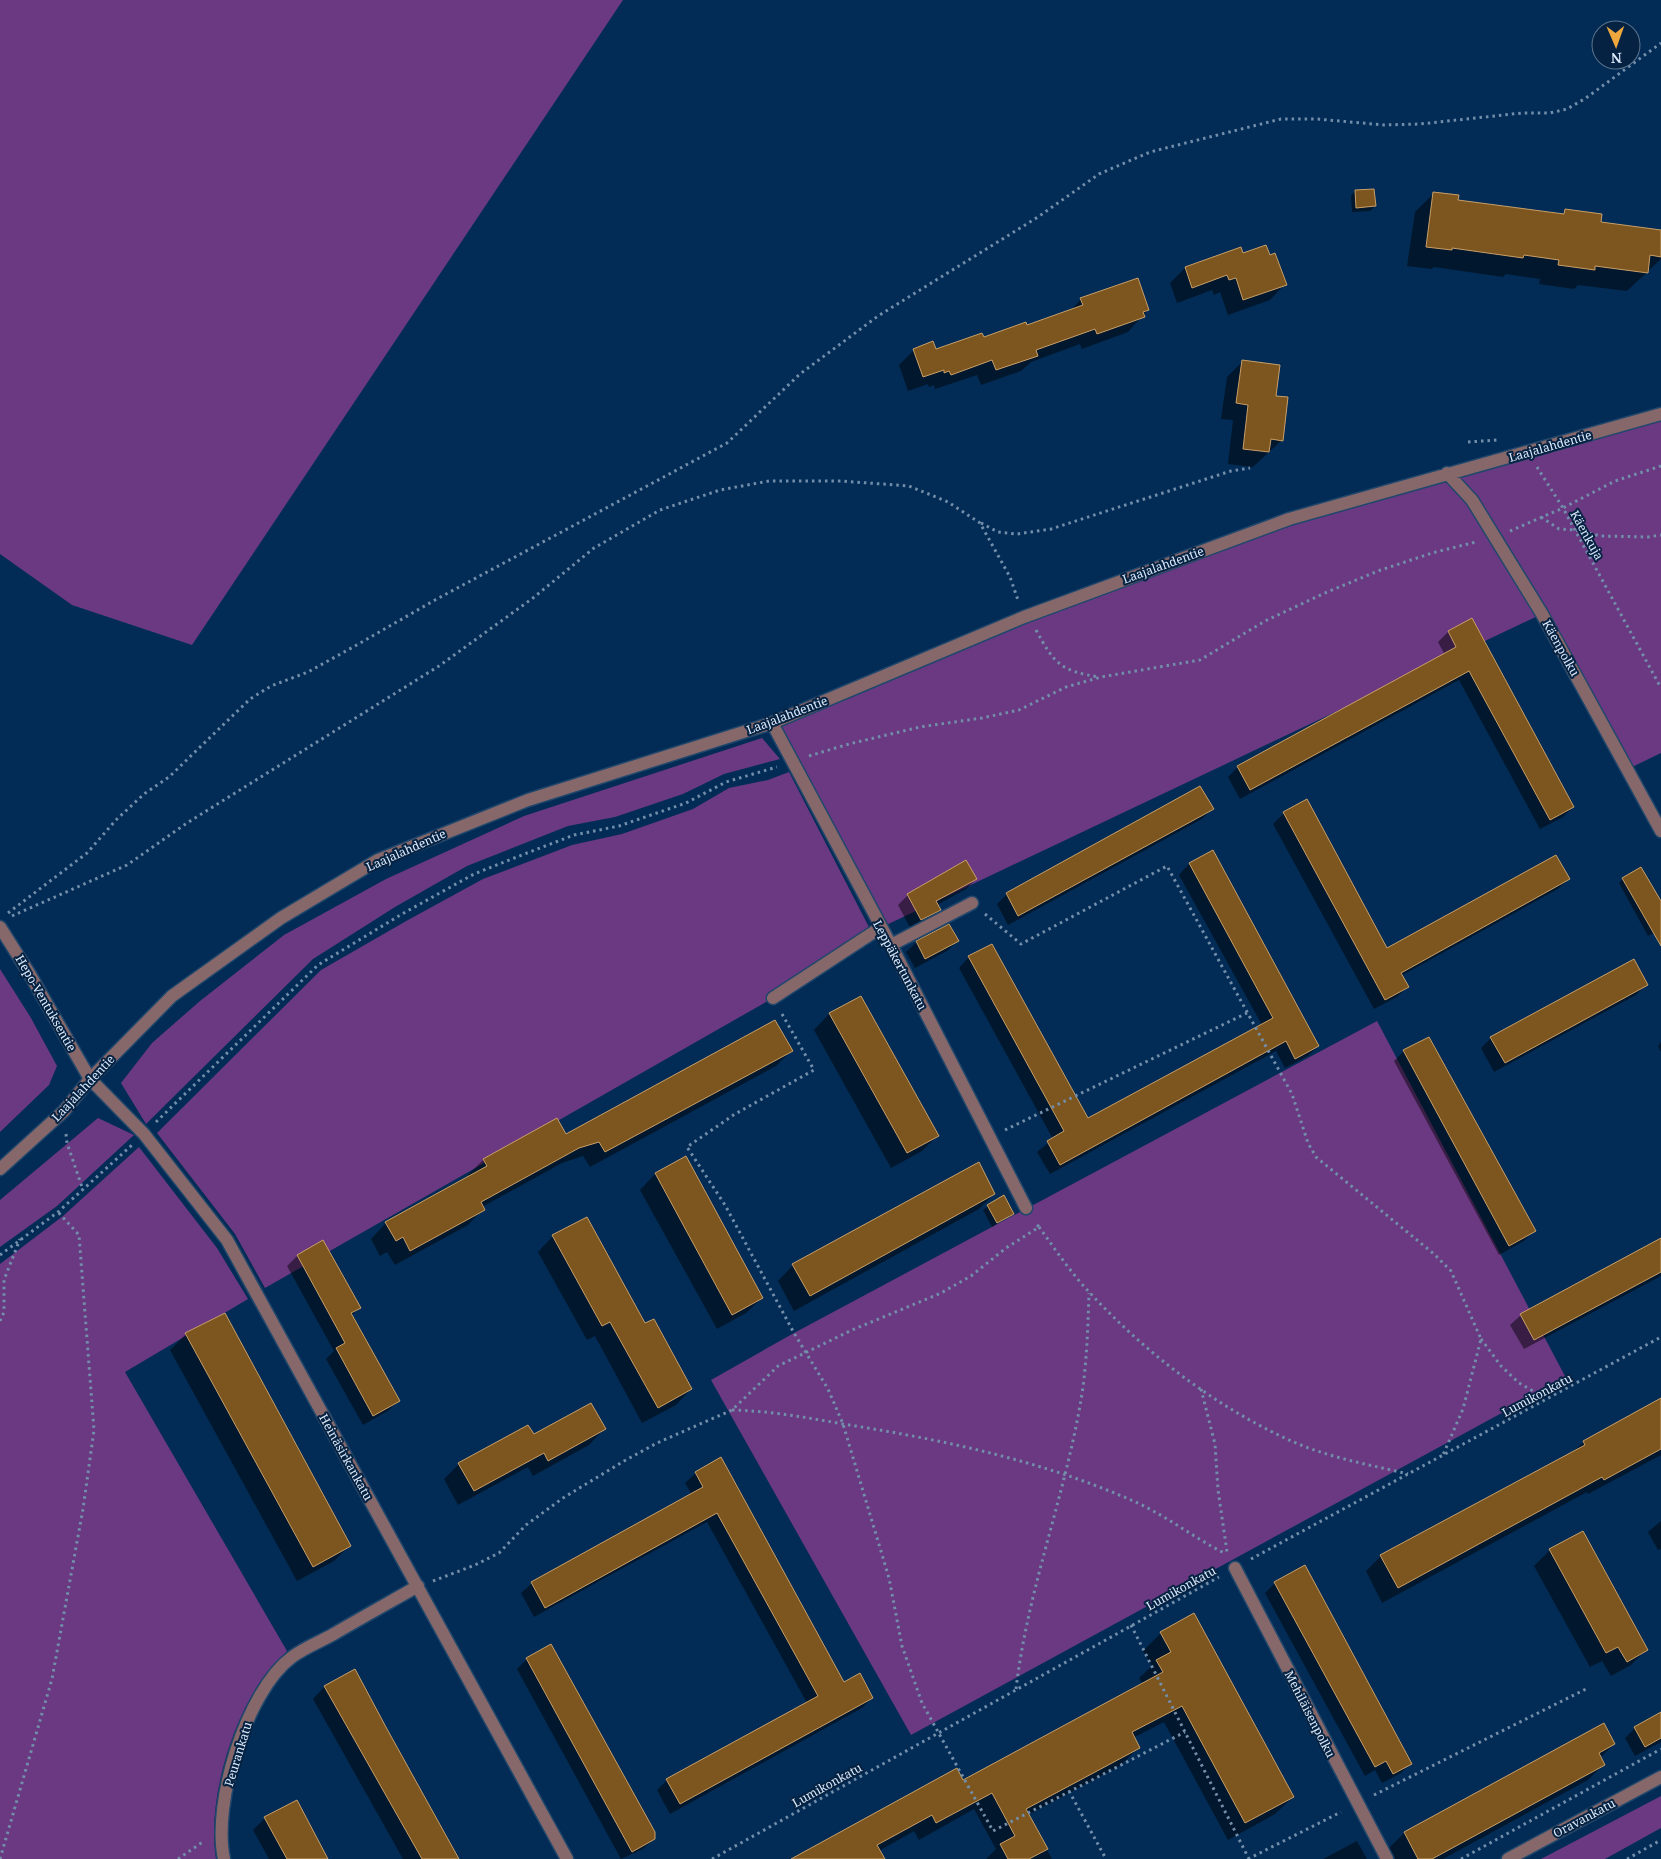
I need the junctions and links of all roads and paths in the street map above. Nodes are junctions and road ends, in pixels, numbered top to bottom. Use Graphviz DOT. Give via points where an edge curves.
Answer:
graph roads {
  1 [pos="1661,43"];
  2 [pos="1661,414"];
  3 [pos="1502,439"];
  4 [pos="1468,442"];
  5 [pos="1528,453"];
  6 [pos="1250,468"];
  7 [pos="1447,473"];
  8 [pos="1540,517"];
  9 [pos="980,523"];
  10 [pos="1575,530"];
  11 [pos="1660,535"];
  12 [pos="1024,617"];
  13 [pos="1101,677"];
  14 [pos="1661,688"];
  15 [pos="772,723"];
  16 [pos="1661,831"];
  17 [pos="972,903"];
  18 [pos="0,919"];
  19 [pos="4,922"];
  20 [pos="880,928"];
  21 [pos="891,944"];
  22 [pos="773,998"];
  23 [pos="1248,1013"];
  24 [pos="90,1079"];
  25 [pos="64,1111"];
  26 [pos="990,1137"];
  27 [pos="0,1169"];
  28 [pos="84,1190"];
  29 [pos="1026,1208"];
  30 [pos="58,1212"];
  31 [pos="1039,1227"];
  32 [pos="0,1255"];
  33 [pos="1089,1292"];
  34 [pos="0,1321"];
  35 [pos="1661,1337"];
  36 [pos="1480,1339"];
  37 [pos="805,1352"];
  38 [pos="1200,1388"];
  39 [pos="1548,1399"];
  40 [pos="732,1410"];
  41 [pos="843,1424"];
  42 [pos="1442,1456"];
  43 [pos="1408,1474"];
  44 [pos="1064,1475"];
  45 [pos="1227,1554"];
  46 [pos="1235,1568"];
  47 [pos="418,1586"];
  48 [pos="1131,1625"];
  49 [pos="1588,1688"];
  50 [pos="1016,1689"];
  51 [pos="940,1732"];
  52 [pos="1184,1732"];
  53 [pos="1661,1750"];
  54 [pos="1661,1778"];
  55 [pos="1069,1791"];
  56 [pos="1357,1804"];
  57 [pos="221,1828"];
  58 [pos="1661,1840"];
  59 [pos="0,1859"];
  60 [pos="178,1859"];
  61 [pos="224,1859"];
  62 [pos="567,1859"];
  63 [pos="712,1859"];
  64 [pos="1106,1859"];
  65 [pos="1249,1859"];
  66 [pos="1386,1859"];
  67 [pos="1461,1859"];
  68 [pos="1508,1859"];
  69 [pos="1627,1859"];
  1 -- 18 [label="path" via="1586,98 1550,114 1522,113 1384,125 1281,118 1150,152 1099,174 1038,217 878,316 800,374 727,443 308,672 271,686 250,699 176,771 116,820 87,853"];
  2 -- 5 [label="street, Laajalahdentie"];
  3 -- 4 [label="path"];
  5 -- 7 [label="street, Laajalahdentie"];
  5 -- 10 [label="path, Käenkuja"];
  6 -- 9 [label="path" via="1231,471 1051,529 1016,534 998,532"];
  7 -- 12 [label="street, Laajalahdentie" via="1289,519"];
  7 -- 16 [label="street, Käenpolku" via="1472,500 1542,614"];
  8 -- 10 [label="path" via="1560,529"];
  9 -- 12 [label="path" via="1010,577"];
  9 -- 19 [label="path" via="948,502 909,486 841,481 769,481 720,490 660,510 594,548 533,598 438,666 187,823 127,865"];
  10 -- 11 [label="path" via="1601,536"];
  10 -- 14 [label="path, Käenkuja"];
  12 -- 13 [label="path" via="1036,628 1051,656 1074,673"];
  12 -- 15 [label="street, Laajalahdentie"];
  15 -- 20 [label="street, Leppäkertunkatu"];
  15 -- 24 [label="street, Laajalahdentie" via="528,800 378,860 280,918 172,996"];
  17 -- 21 [label="street"];
  17 -- 23 [label="path" via="1021,944 1166,866"];
  19 -- 24 [label="street, Hepo-Ventuksentie" via="29,973"];
  20 -- 21 [label="street, Leppäkertunkatu"];
  20 -- 22 [label="street"];
  21 -- 26 [label="street, Leppäkertunkatu"];
  22 -- 37 [label="path" via="814,1070 735,1114 687,1146 725,1205"];
  23 -- 26 [label="path"];
  23 -- 36 [label="path" via="1292,1094 1316,1157 1408,1231 1451,1271"];
  24 -- 25 [label="street, Laajalahdentie"];
  24 -- 47 [label="street, Heinäsirkankatu" via="144,1134 227,1240"];
  25 -- 27 [label="street, Laajalahdentie"];
  25 -- 28 [label="path" via="67,1143"];
  26 -- 29 [label="street, Leppäkertunkatu"];
  29 -- 31 [label="path"];
  30 -- 59 [label="path" via="79,1235 94,1430 82,1519 52,1679"];
  31 -- 33 [label="path"];
  31 -- 37 [label="path" via="971,1276 941,1293"];
  32 -- 34 [label="path" via="20,1238 4,1280 4,1312"];
  33 -- 38 [label="path" via="1138,1341"];
  33 -- 44 [label="path" via="1083,1388"];
  35 -- 39 [label="path, Lumikonkatu"];
  36 -- 39 [label="path" via="1519,1383"];
  36 -- 42 [label="path" via="1463,1409"];
  37 -- 40 [label="path" via="778,1366"];
  37 -- 41 [label="path" via="828,1389"];
  38 -- 43 [label="path" via="1288,1440 1338,1458"];
  38 -- 45 [label="path" via="1216,1444 1218,1490"];
  39 -- 42 [label="path, Lumikonkatu"];
  40 -- 41 [label="path" via="767,1411"];
  40 -- 47 [label="path" via="657,1443 563,1498 526,1525 499,1553 475,1566"];
  41 -- 44 [label="path" via="948,1443"];
  41 -- 51 [label="path" via="889,1578 902,1646 922,1703"];
  42 -- 43 [label="path, Lumikonkatu"];
  43 -- 46 [label="path, Lumikonkatu"];
  44 -- 45 [label="path" via="1132,1500"];
  44 -- 50 [label="path" via="1020,1654"];
  45 -- 46 [label="path"];
  46 -- 48 [label="path, Lumikonkatu"];
  46 -- 56 [label="street, Mehiläisenpolku"];
  47 -- 57 [label="street, Peurankatu" via="292,1658 268,1684 248,1719 229,1774"];
  47 -- 62 [label="street, Heinäsirkankatu"];
  48 -- 50 [label="path, Lumikonkatu"];
  48 -- 52 [label="path"];
  49 -- 56 [label="path"];
  50 -- 51 [label="path, Lumikonkatu"];
  51 -- 55 [label="path" via="993,1831"];
  51 -- 63 [label="path, Lumikonkatu"];
  52 -- 55 [label="path"];
  52 -- 65 [label="path"];
  53 -- 67 [label="path"];
  54 -- 68 [label="street, Oravankatu"];
  55 -- 64 [label="path"];
  56 -- 65 [label="path"];
  56 -- 66 [label="street, Mehiläisenpolku"];
  57 -- 60 [label="path"];
  57 -- 61 [label="street, Peurankatu"];
  58 -- 69 [label="path"];
}
